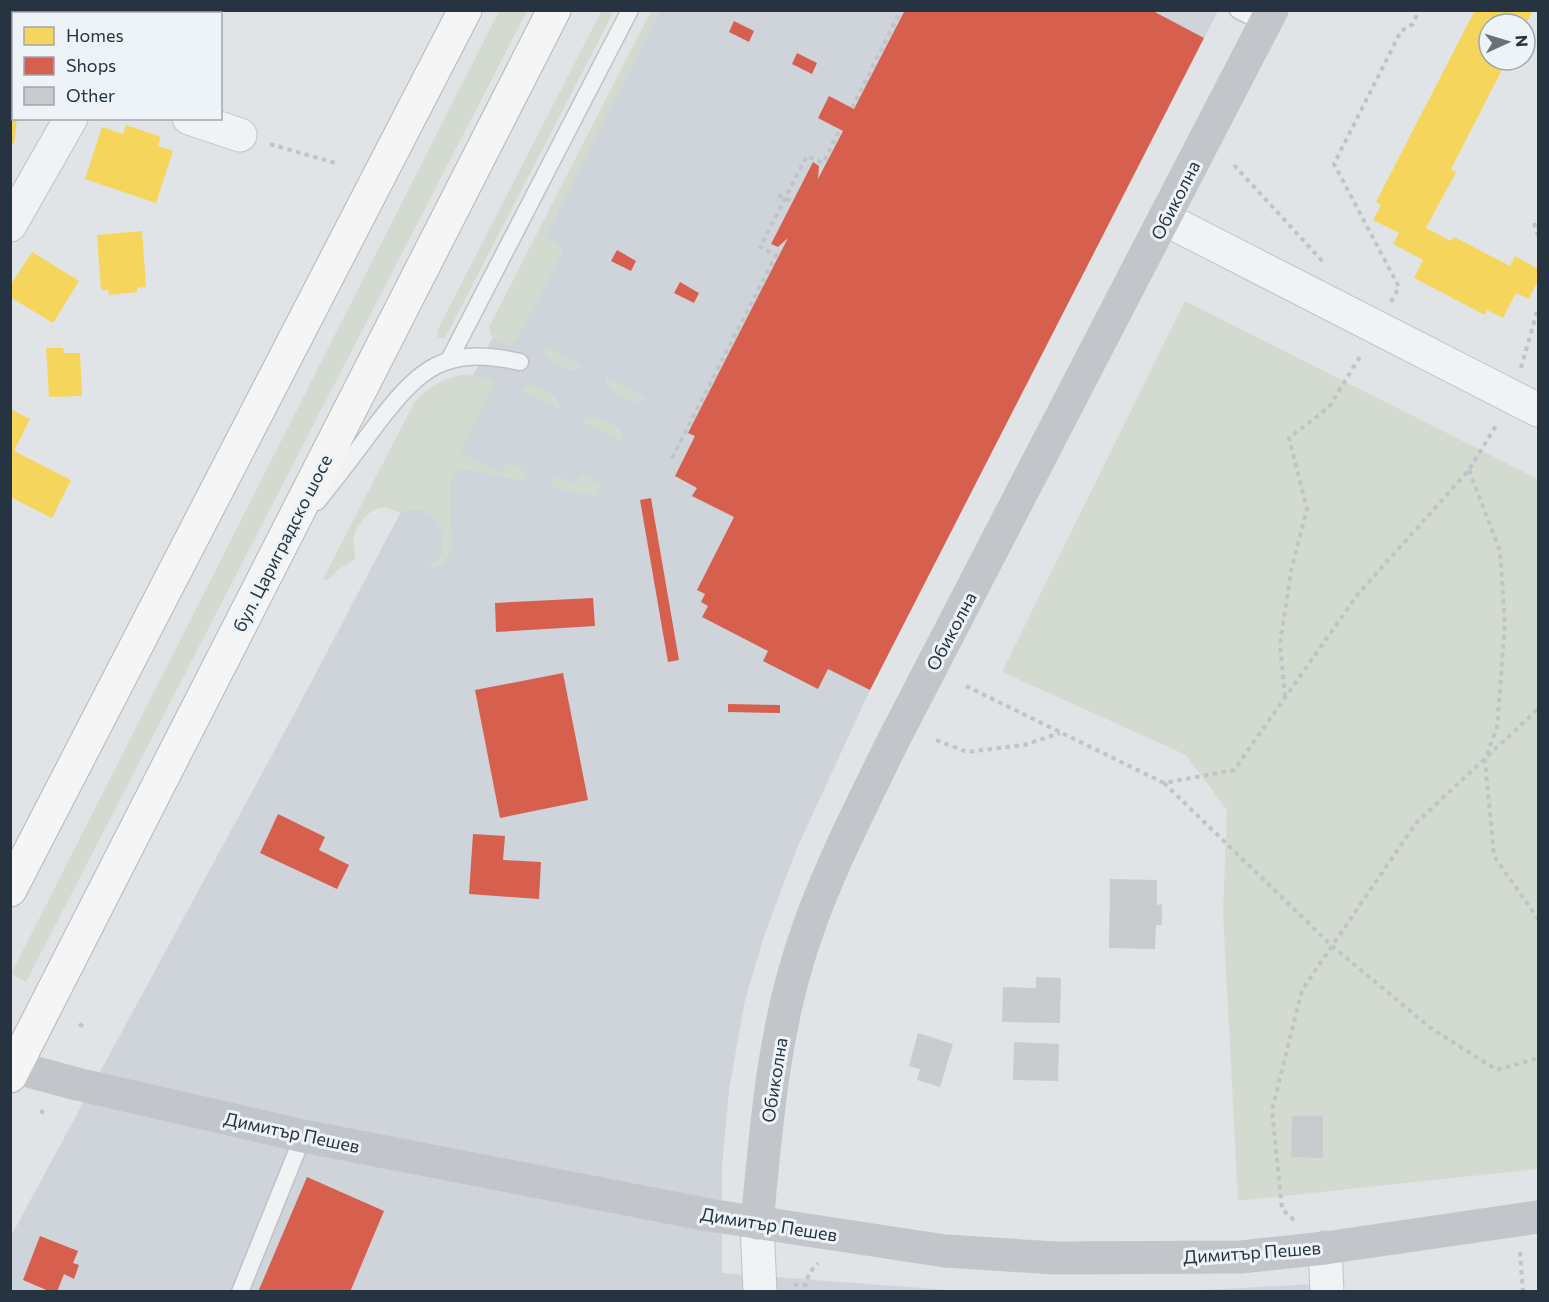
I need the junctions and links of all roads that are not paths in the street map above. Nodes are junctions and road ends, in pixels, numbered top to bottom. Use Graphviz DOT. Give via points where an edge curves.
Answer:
graph roads {
  1 [pos="465,10"];
  2 [pos="554,10"];
  3 [pos="630,10"];
  4 [pos="1258,15"];
  5 [pos="70,120"];
  6 [pos="195,120"];
  7 [pos="240,135"];
  8 [pos="1165,219"];
  9 [pos="10,225"];
  10 [pos="449,360"];
  11 [pos="520,362"];
  12 [pos="1526,403"];
  13 [pos="274,558"];
  14 [pos="10,890"];
  15 [pos="12,1069"];
  16 [pos="303,1136"];
  17 [pos="1528,1219"];
  18 [pos="757,1223"];
  19 [pos="1325,1248"];
  20 [pos="240,1292"];
  21 [pos="760,1292"];
  22 [pos="1327,1292"];
  1 -- 14 [label="highway"];
  2 -- 13 [label="highway, бул. Цариградско шосе"];
  3 -- 10 [label="lane"];
  4 -- 8 [label="main road, Обиколна"];
  5 -- 9 [label="street"];
  6 -- 7 [label="street"];
  8 -- 12 [label="street"];
  8 -- 18 [label="main road, Обиколна" via="892,743 821,892 802,946 774,1063"];
  10 -- 11 [label="lane" via="484,356"];
  10 -- 13 [label="lane" via="416,378 397,398"];
  13 -- 15 [label="highway, бул. Цариградско шосе"];
  15 -- 16 [label="main road, Димитър Пешев"];
  16 -- 18 [label="main road, Димитър Пешев"];
  16 -- 20 [label="lane"];
  17 -- 19 [label="main road, Димитър Пешев"];
  18 -- 19 [label="main road, Димитър Пешев" via="945,1251 1054,1258 1241,1257"];
  18 -- 21 [label="street, Обиколна"];
  19 -- 22 [label="street"];
}
